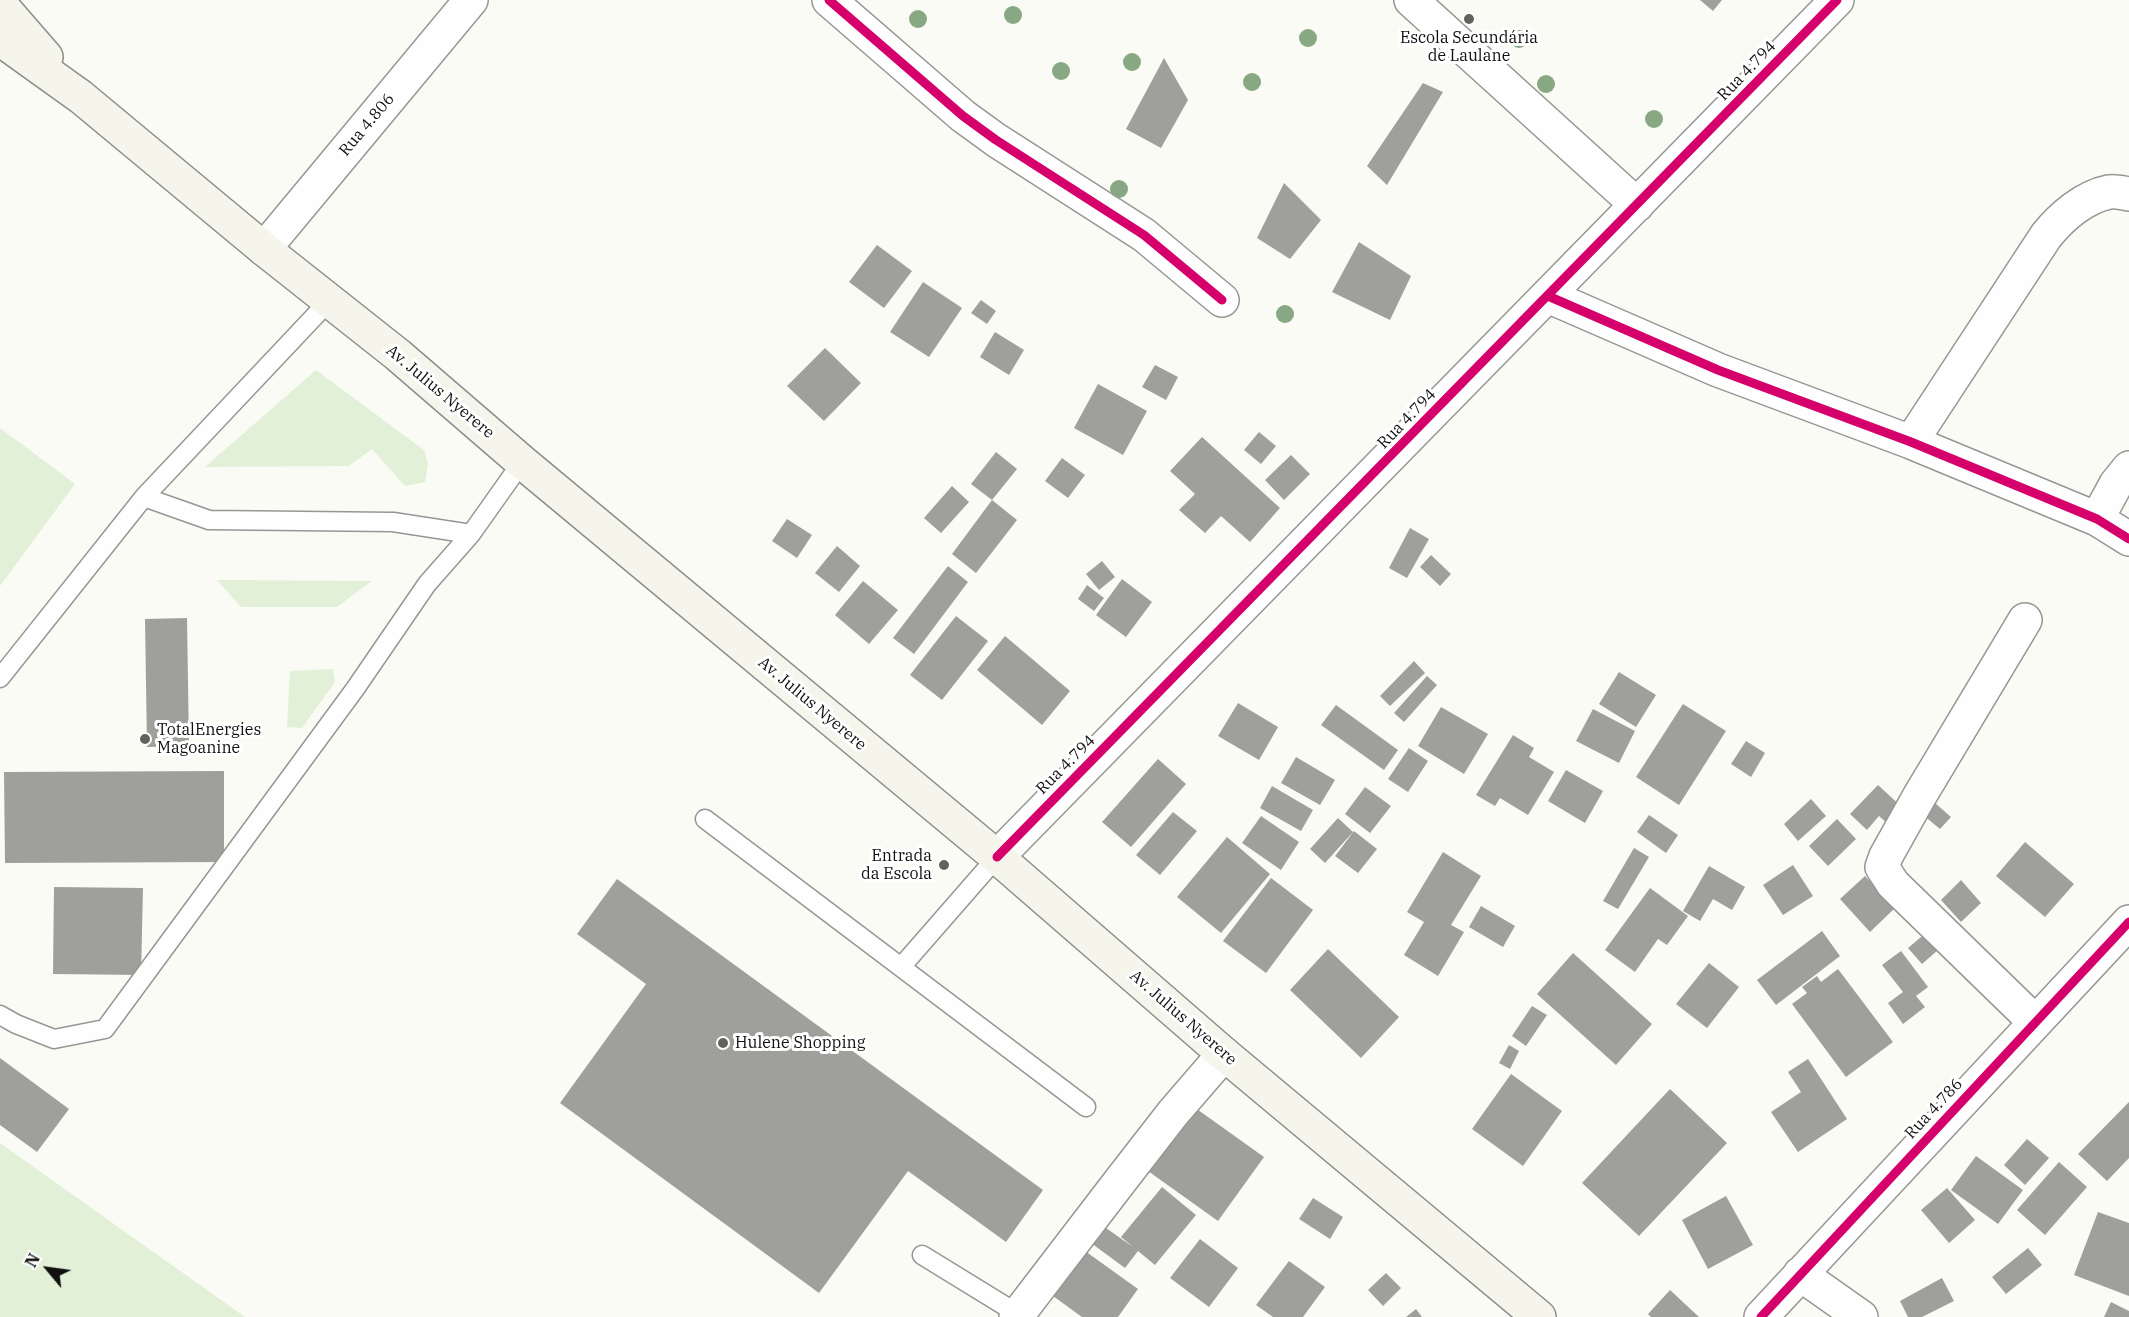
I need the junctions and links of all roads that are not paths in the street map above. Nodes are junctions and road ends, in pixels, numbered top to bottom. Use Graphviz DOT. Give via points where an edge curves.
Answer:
graph roads {
  1 [pos="471,0"];
  2 [pos="829,0"];
  3 [pos="1411,0"];
  4 [pos="1837,0"];
  5 [pos="0,4"];
  6 [pos="0,39"];
  7 [pos="81,97"];
  8 [pos="2129,194"];
  9 [pos="1637,205"];
  10 [pos="264,249"];
  11 [pos="1548,296"];
  12 [pos="1222,300"];
  13 [pos="329,301"];
  14 [pos="1911,442"];
  15 [pos="522,462"];
  16 [pos="2129,468"];
  17 [pos="144,496"];
  18 [pos="2097,519"];
  19 [pos="471,534"];
  20 [pos="2129,539"];
  21 [pos="2025,620"];
  22 [pos="0,678"];
  23 [pos="705,819"];
  24 [pos="997,857"];
  25 [pos="2129,922"];
  26 [pos="901,967"];
  27 [pos="0,1014"];
  28 [pos="2035,1022"];
  29 [pos="1224,1054"];
  30 [pos="1086,1107"];
  31 [pos="922,1255"];
  32 [pos="1800,1274"];
  33 [pos="1017,1316"];
  34 [pos="1539,1317"];
  35 [pos="1761,1317"];
  36 [pos="1861,1317"];
  1 -- 10 [label="street, Rua 4.806"];
  2 -- 12 [label="street" via="963,116 1144,235"];
  3 -- 9 [label="street"];
  4 -- 9 [label="street, Rua 4.794"];
  5 -- 7 [label="main road, Av. Julius Nyerere"];
  6 -- 7 [label="main road, Av. Julius Nyerere"];
  7 -- 10 [label="main road, Av. Julius Nyerere"];
  8 -- 14 [label="street" via="2110,192 2059,218"];
  9 -- 11 [label="street, Rua 4.794"];
  10 -- 13 [label="main road, Av. Julius Nyerere"];
  11 -- 14 [label="street" via="1718,370"];
  11 -- 24 [label="street, Rua 4.794"];
  13 -- 15 [label="main road, Av. Julius Nyerere"];
  13 -- 17 [label="lane"];
  14 -- 18 [label="street"];
  15 -- 19 [label="lane"];
  15 -- 24 [label="main road, Av. Julius Nyerere"];
  16 -- 18 [label="street"];
  17 -- 19 [label="lane" via="209,520 393,522"];
  17 -- 22 [label="lane"];
  18 -- 20 [label="street"];
  19 -- 27 [label="lane" via="428,584 105,1029 54,1039"];
  21 -- 28 [label="street" via="1918,797 1882,867 1893,884"];
  23 -- 26 [label="lane"];
  24 -- 26 [label="lane"];
  24 -- 29 [label="main road, Av. Julius Nyerere"];
  25 -- 28 [label="street, Rua 4.786"];
  26 -- 30 [label="lane"];
  28 -- 32 [label="street, Rua 4.786"];
  29 -- 33 [label="street"];
  29 -- 34 [label="main road, Av. Julius Nyerere"];
  31 -- 33 [label="lane"];
  32 -- 35 [label="street, Rua 4.786"];
  32 -- 36 [label="street"];
}
